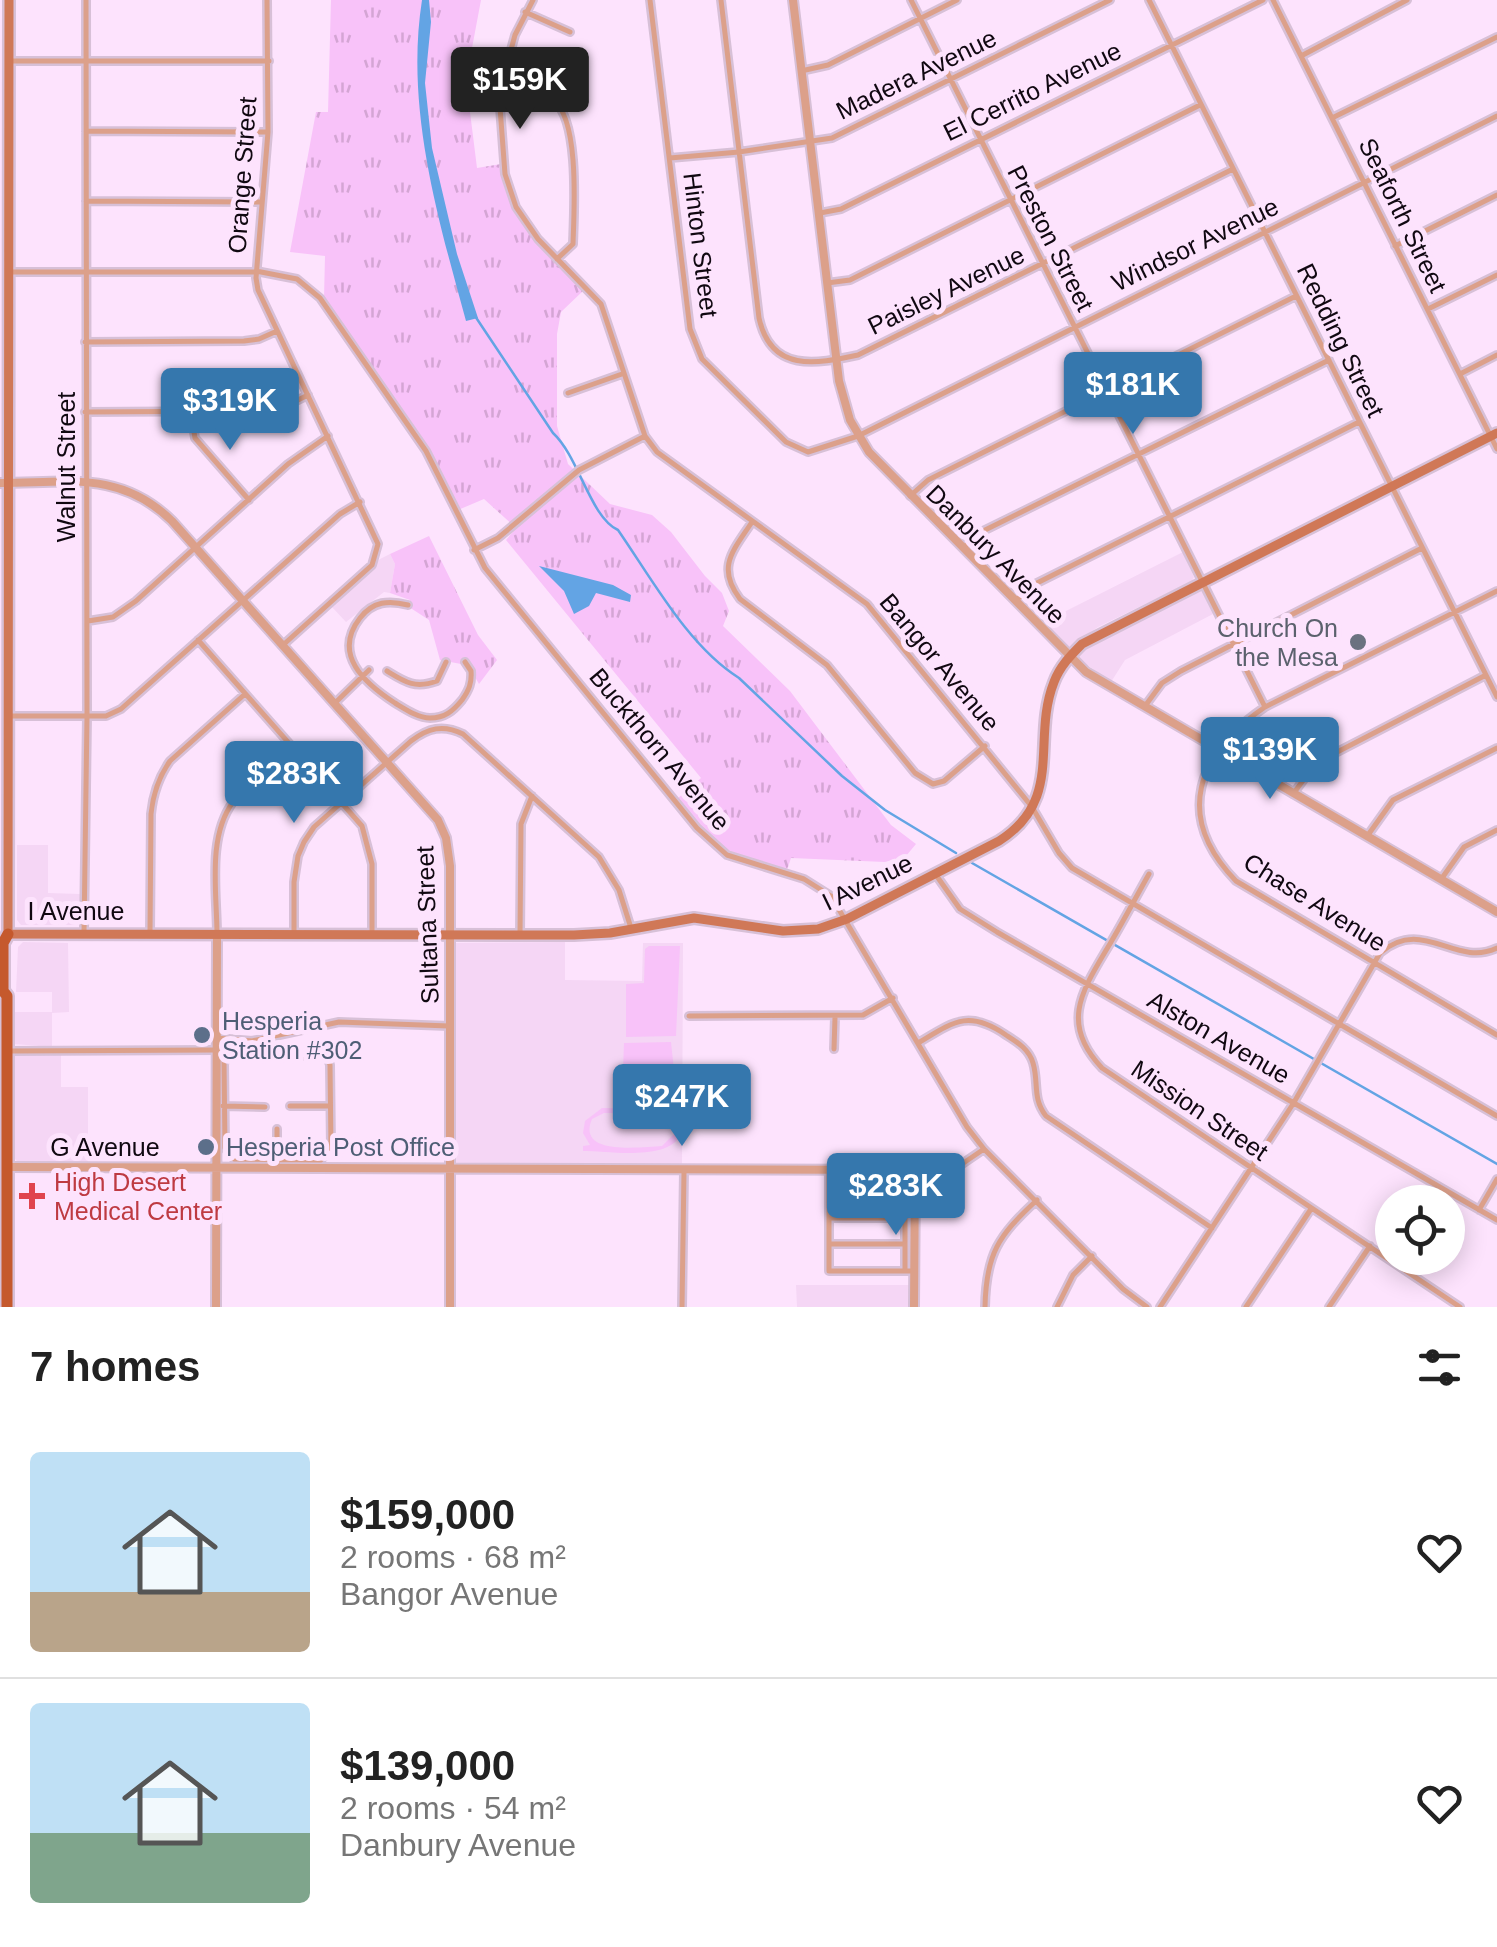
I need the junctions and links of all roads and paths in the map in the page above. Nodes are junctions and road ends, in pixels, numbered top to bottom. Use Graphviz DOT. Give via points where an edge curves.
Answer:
graph roads {
  1 [pos="9,0"];
  2 [pos="86,0"];
  3 [pos="268,0"];
  4 [pos="532,0"];
  5 [pos="650,0"];
  6 [pos="721,0"];
  7 [pos="793,0"];
  8 [pos="911,0"];
  9 [pos="957,0"];
  10 [pos="1110,0"];
  11 [pos="1149,0"];
  12 [pos="1263,0"];
  13 [pos="1273,0"];
  14 [pos="1406,0"];
  15 [pos="525,12"];
  16 [pos="920,18"];
  17 [pos="570,32"];
  18 [pos="1497,37"];
  19 [pos="1171,44"];
  20 [pos="1300,56"];
  21 [pos="270,60"];
  22 [pos="9,61"];
  23 [pos="86,61"];
  24 [pos="801,72"];
  25 [pos="951,79"];
  26 [pos="499,94"];
  27 [pos="1200,106"];
  28 [pos="1497,116"];
  29 [pos="1333,118"];
  30 [pos="86,131"];
  31 [pos="268,132"];
  32 [pos="980,139"];
  33 [pos="810,142"];
  34 [pos="740,152"];
  35 [pos="670,158"];
  36 [pos="1233,169"];
  37 [pos="1365,182"];
  38 [pos="1497,195"];
  39 [pos="86,201"];
  40 [pos="262,202"];
  41 [pos="1011,202"];
  42 [pos="819,214"];
  43 [pos="1265,230"];
  44 [pos="1396,246"];
  45 [pos="557,259"];
  46 [pos="1043,265"];
  47 [pos="256,271"];
  48 [pos="8,272"];
  49 [pos="86,272"];
  50 [pos="1497,275"];
  51 [pos="827,283"];
  52 [pos="1296,296"];
  53 [pos="1427,309"];
  54 [pos="1074,326"];
  55 [pos="277,331"];
  56 [pos="86,342"];
  57 [pos="1497,355"];
  58 [pos="836,360"];
  59 [pos="1328,360"];
  60 [pos="622,374"];
  61 [pos="1460,374"];
  62 [pos="1106,391"];
  63 [pos="568,392"];
  64 [pos="308,395"];
  65 [pos="86,412"];
  66 [pos="192,413"];
  67 [pos="1358,422"];
  68 [pos="1494,435"];
  69 [pos="328,436"];
  70 [pos="645,436"];
  71 [pos="858,436"];
  72 [pos="1497,449"];
  73 [pos="1138,454"];
  74 [pos="4,483"];
  75 [pos="86,484"];
  76 [pos="1391,486"];
  77 [pos="910,496"];
  78 [pos="249,500"];
  79 [pos="360,502"];
  80 [pos="1171,517"];
  81 [pos="752,522"];
  82 [pos="196,548"];
  83 [pos="962,548"];
  84 [pos="1422,548"];
  85 [pos="474,550"];
  86 [pos="1202,582"];
  87 [pos="1497,591"];
  88 [pos="243,601"];
  89 [pos="1016,601"];
  90 [pos="408,605"];
  91 [pos="1455,612"];
  92 [pos="87,621"];
  93 [pos="198,640"];
  94 [pos="283,645"];
  95 [pos="1233,645"];
  96 [pos="1070,656"];
  97 [pos="446,662"];
  98 [pos="465,662"];
  99 [pos="369,670"];
  100 [pos="387,671"];
  101 [pos="1486,675"];
  102 [pos="362,677"];
  103 [pos="246,694"];
  104 [pos="1497,698"];
  105 [pos="334,704"];
  106 [pos="1144,707"];
  107 [pos="1265,707"];
  108 [pos="8,716"];
  109 [pos="87,716"];
  110 [pos="292,746"];
  111 [pos="984,746"];
  112 [pos="1497,748"];
  113 [pos="1221,750"];
  114 [pos="387,762"];
  115 [pos="1294,794"];
  116 [pos="532,796"];
  117 [pos="342,802"];
  118 [pos="1032,807"];
  119 [pos="1497,830"];
  120 [pos="1368,835"];
  121 [pos="936,874"];
  122 [pos="1149,874"];
  123 [pos="1442,878"];
  124 [pos="1133,905"];
  125 [pos="1497,912"];
  126 [pos="847,919"];
  127 [pos="631,929"];
  128 [pos="4,934"];
  129 [pos="84,934"];
  130 [pos="150,934"];
  131 [pos="217,935"];
  132 [pos="294,935"];
  133 [pos="372,935"];
  134 [pos="450,935"];
  135 [pos="520,935"];
  136 [pos="1497,948"];
  137 [pos="1374,964"];
  138 [pos="1086,982"];
  139 [pos="893,998"];
  140 [pos="689,1016"];
  141 [pos="834,1017"];
  142 [pos="1340,1024"];
  143 [pos="449,1026"];
  144 [pos="1497,1035"];
  145 [pos="216,1038"];
  146 [pos="918,1042"];
  147 [pos="216,1050"];
  148 [pos="834,1050"];
  149 [pos="7,1051"];
  150 [pos="1293,1104"];
  151 [pos="220,1106"];
  152 [pos="290,1106"];
  153 [pos="330,1106"];
  154 [pos="264,1107"];
  155 [pos="1497,1116"];
  156 [pos="276,1129"];
  157 [pos="984,1149"];
  158 [pos="278,1163"];
  159 [pos="4,1166"];
  160 [pos="216,1167"];
  161 [pos="448,1167"];
  162 [pos="684,1168"];
  163 [pos="829,1169"];
  164 [pos="1252,1169"];
  165 [pos="915,1170"];
  166 [pos="1497,1179"];
  167 [pos="829,1192"];
  168 [pos="1036,1200"];
  169 [pos="1311,1209"];
  170 [pos="1479,1210"];
  171 [pos="829,1218"];
  172 [pos="905,1218"];
  173 [pos="1497,1220"];
  174 [pos="1212,1228"];
  175 [pos="829,1244"];
  176 [pos="905,1244"];
  177 [pos="1370,1246"];
  178 [pos="1092,1256"];
  179 [pos="910,1271"];
  180 [pos="3,1292"];
  181 [pos="7,1307"];
  182 [pos="216,1307"];
  183 [pos="450,1307"];
  184 [pos="682,1307"];
  185 [pos="914,1307"];
  186 [pos="985,1307"];
  187 [pos="1058,1307"];
  188 [pos="1147,1307"];
  189 [pos="1160,1307"];
  190 [pos="1246,1307"];
  191 [pos="1329,1307"];
  192 [pos="1460,1307"];
  1 -- 22 [label="main road"];
  2 -- 23 [label="street, Walnut Street"];
  3 -- 21 [label="street, Orange Street"];
  4 -- 15 [label="street, Bangor Avenue"];
  5 -- 35 [label="street, Hinton Street"];
  6 -- 34 [label="street"];
  7 -- 24 [label="street, Danbury Avenue"];
  8 -- 16 [label="street, Preston Street"];
  9 -- 16 [label="street"];
  10 -- 25 [label="street, Madera Avenue"];
  11 -- 19 [label="street, Redding Street"];
  12 -- 19 [label="street, El Cerrito Avenue"];
  13 -- 20 [label="street, Seaforth Street"];
  14 -- 20 [label="street"];
  15 -- 17 [label="street"];
  15 -- 26 [label="street, Bangor Avenue"];
  16 -- 24 [label="street"];
  16 -- 25 [label="street, Preston Street"];
  18 -- 29 [label="street"];
  19 -- 27 [label="street, Redding Street"];
  19 -- 32 [label="street, El Cerrito Avenue"];
  20 -- 29 [label="street, Seaforth Street"];
  21 -- 23 [label="street"];
  21 -- 31 [label="street, Orange Street"];
  22 -- 23 [label="street"];
  22 -- 48 [label="main road"];
  23 -- 30 [label="street, Walnut Street"];
  24 -- 33 [label="street, Danbury Avenue"];
  25 -- 32 [label="street, Preston Street"];
  25 -- 33 [label="street, Madera Avenue" via="832,138"];
  26 -- 45 [label="street, Bangor Avenue" via="505,174 516,207"];
  26 -- 45 [label="street" via="552,99 564,113 571,138 573,244"];
  27 -- 36 [label="street, Redding Street"];
  27 -- 41 [label="street"];
  28 -- 37 [label="street, Windsor Avenue"];
  29 -- 37 [label="street, Seaforth Street"];
  30 -- 31 [label="street"];
  30 -- 39 [label="street, Walnut Street"];
  31 -- 40 [label="street, Orange Street"];
  32 -- 41 [label="street, Preston Street"];
  32 -- 42 [label="street, El Cerrito Avenue"];
  33 -- 34 [label="street, Madera Avenue"];
  33 -- 42 [label="street, Danbury Avenue"];
  34 -- 35 [label="street, Madera Avenue"];
  34 -- 58 [label="street" via="765,337 801,363"];
  35 -- 71 [label="street, Hinton Street" via="690,328 702,359 786,442 808,452"];
  36 -- 43 [label="street, Redding Street"];
  36 -- 46 [label="street, Paisley Avenue"];
  37 -- 43 [label="street, Windsor Avenue"];
  37 -- 44 [label="street, Seaforth Street"];
  38 -- 44 [label="street"];
  39 -- 40 [label="street"];
  39 -- 49 [label="street, Walnut Street"];
  40 -- 47 [label="street, Orange Street"];
  41 -- 46 [label="street, Preston Street"];
  41 -- 51 [label="street" via="850,280"];
  42 -- 51 [label="street, Danbury Avenue"];
  43 -- 52 [label="street, Redding Street"];
  43 -- 54 [label="street, Windsor Avenue"];
  44 -- 53 [label="street, Seaforth Street"];
  45 -- 60 [label="street, Bangor Avenue" via="601,304"];
  46 -- 54 [label="street, Preston Street"];
  46 -- 58 [label="street, Paisley Avenue"];
  47 -- 49 [label="street, Buckthorn Avenue"];
  47 -- 55 [label="street, Orange Street"];
  47 -- 85 [label="street, Buckthorn Avenue" via="296,279 320,298 426,451"];
  48 -- 49 [label="street, Buckthorn Avenue"];
  48 -- 74 [label="main road"];
  49 -- 56 [label="street, Walnut Street"];
  50 -- 53 [label="street"];
  51 -- 58 [label="street, Danbury Avenue"];
  52 -- 59 [label="street, Redding Street"];
  52 -- 62 [label="street"];
  53 -- 61 [label="street, Seaforth Street"];
  54 -- 62 [label="street, Preston Street"];
  54 -- 71 [label="street, Windsor Avenue"];
  55 -- 56 [label="street" via="244,341"];
  55 -- 64 [label="street, Orange Street"];
  56 -- 65 [label="street, Walnut Street"];
  57 -- 61 [label="street"];
  58 -- 71 [label="street, Danbury Avenue"];
  59 -- 67 [label="street, Redding Street"];
  59 -- 73 [label="street"];
  60 -- 63 [label="street"];
  60 -- 70 [label="street, Bangor Avenue"];
  61 -- 68 [label="street, Seaforth Street"];
  62 -- 73 [label="street, Preston Street"];
  62 -- 77 [label="street" via="928,480"];
  64 -- 66 [label="street" via="280,409"];
  64 -- 69 [label="street, Orange Street"];
  65 -- 66 [label="street"];
  65 -- 75 [label="street, Walnut Street"];
  66 -- 78 [label="street" via="195,438"];
  67 -- 76 [label="street, Redding Street"];
  67 -- 80 [label="street"];
  68 -- 72 [label="street, Seaforth Street"];
  68 -- 76 [label="main road"];
  69 -- 78 [label="street"];
  69 -- 79 [label="street, Orange Street"];
  70 -- 81 [label="street, Bangor Avenue" via="673,466"];
  70 -- 85 [label="street" via="578,470 498,538"];
  71 -- 77 [label="street, Danbury Avenue"];
  73 -- 80 [label="street, Preston Street"];
  73 -- 83 [label="street" via="979,533"];
  74 -- 75 [label="street, Sultana Street"];
  74 -- 108 [label="main road"];
  75 -- 82 [label="street, Sultana Street" via="144,497"];
  75 -- 92 [label="street, Walnut Street"];
  76 -- 84 [label="street, Redding Street"];
  76 -- 86 [label="main road"];
  77 -- 83 [label="street, Danbury Avenue"];
  78 -- 82 [label="street"];
  79 -- 88 [label="street"];
  79 -- 94 [label="street, Orange Street" via="377,538 376,558"];
  80 -- 86 [label="street, Preston Street"];
  80 -- 89 [label="street" via="1035,584"];
  81 -- 111 [label="street, Bangor Avenue" via="867,604"];
  81 -- 111 [label="street" via="728,565 730,586 827,666 915,774 932,784 944,781"];
  82 -- 88 [label="street, Sultana Street"];
  82 -- 92 [label="street" via="136,601 113,616"];
  83 -- 89 [label="street, Danbury Avenue"];
  84 -- 91 [label="street, Redding Street"];
  84 -- 95 [label="street"];
  85 -- 126 [label="street, Buckthorn Avenue" via="711,843 736,859 815,884"];
  86 -- 95 [label="street, Preston Street"];
  86 -- 96 [label="main road" via="1092,637"];
  87 -- 91 [label="street, Chase Avenue"];
  88 -- 93 [label="street"];
  88 -- 94 [label="street, Sultana Street"];
  89 -- 96 [label="street, Danbury Avenue"];
  90 -- 102 [label="street" via="388,601 362,615 348,652"];
  91 -- 101 [label="street, Redding Street"];
  91 -- 107 [label="street, Chase Avenue"];
  92 -- 109 [label="street, Walnut Street"];
  93 -- 103 [label="street"];
  93 -- 109 [label="street" via="121,709"];
  94 -- 105 [label="street, Sultana Street"];
  95 -- 106 [label="street" via="1162,683"];
  95 -- 107 [label="street, Preston Street"];
  96 -- 106 [label="street, Danbury Avenue"];
  96 -- 118 [label="main road" via="1050,693 1045,769"];
  97 -- 100 [label="street" via="424,686"];
  98 -- 102 [label="street" via="468,691 452,712 429,718"];
  99 -- 102 [label="street"];
  101 -- 104 [label="street, Redding Street"];
  101 -- 115 [label="street" via="1316,763"];
  102 -- 105 [label="street"];
  103 -- 110 [label="street"];
  103 -- 130 [label="street" via="161,774 151,814"];
  105 -- 114 [label="street, Sultana Street"];
  106 -- 113 [label="street, Danbury Avenue"];
  107 -- 113 [label="street, Chase Avenue" via="1238,726"];
  108 -- 109 [label="street"];
  108 -- 128 [label="main road"];
  109 -- 129 [label="street, Walnut Street"];
  110 -- 117 [label="street"];
  110 -- 131 [label="street" via="234,800 220,826"];
  111 -- 118 [label="street, Bangor Avenue"];
  112 -- 120 [label="street" via="1394,800"];
  113 -- 115 [label="street, Danbury Avenue"];
  113 -- 137 [label="street, Chase Avenue" via="1198,802 1205,842 1218,863 1236,881"];
  114 -- 116 [label="street" via="425,731 451,728"];
  114 -- 117 [label="street"];
  114 -- 134 [label="street, Sultana Street" via="446,838"];
  115 -- 120 [label="street, Danbury Avenue"];
  116 -- 127 [label="street" via="609,869"];
  116 -- 135 [label="street" via="521,824"];
  117 -- 132 [label="street" via="314,827 298,856"];
  117 -- 133 [label="street" via="370,846"];
  118 -- 121 [label="main road, I Avenue" via="1006,836"];
  118 -- 124 [label="street, Bangor Avenue" via="1072,868"];
  119 -- 123 [label="street" via="1464,847"];
  120 -- 123 [label="street, Danbury Avenue"];
  121 -- 126 [label="main road, I Avenue"];
  121 -- 138 [label="street, Alston Avenue" via="960,909"];
  122 -- 124 [label="street, Mission Street"];
  123 -- 125 [label="street, Danbury Avenue"];
  124 -- 138 [label="street, Mission Street"];
  124 -- 142 [label="street, Bangor Avenue"];
  126 -- 127 [label="main road, I Avenue" via="803,932 694,918"];
  126 -- 139 [label="street, Buckthorn Avenue"];
  127 -- 135 [label="main road, I Avenue"];
  128 -- 129 [label="main road, I Avenue"];
  128 -- 149 [label="main road"];
  129 -- 130 [label="main road, I Avenue"];
  130 -- 131 [label="main road, I Avenue"];
  131 -- 132 [label="main road, I Avenue"];
  131 -- 145 [label="street"];
  132 -- 133 [label="main road, I Avenue"];
  133 -- 134 [label="main road, I Avenue"];
  134 -- 135 [label="main road, I Avenue"];
  134 -- 143 [label="street, Sultana Street"];
  136 -- 137 [label="street" via="1467,953 1407,939 1389,946"];
  137 -- 142 [label="street"];
  137 -- 144 [label="street, Chase Avenue"];
  138 -- 150 [label="street, Alston Avenue"];
  138 -- 164 [label="street, Mission Street" via="1078,1024 1089,1055"];
  139 -- 141 [label="street" via="863,1015"];
  139 -- 146 [label="street, Buckthorn Avenue"];
  140 -- 141 [label="street"];
  141 -- 148 [label="street"];
  142 -- 150 [label="street"];
  142 -- 155 [label="street, Bangor Avenue"];
  143 -- 145 [label="street" via="339,1022 252,1040"];
  143 -- 161 [label="street, Sultana Street"];
  145 -- 147 [label="street"];
  146 -- 157 [label="street, Buckthorn Avenue"];
  146 -- 174 [label="street" via="972,1018 993,1026 1032,1058 1038,1106 1046,1116"];
  147 -- 149 [label="street"];
  147 -- 151 [label="street"];
  149 -- 159 [label="main road"];
  150 -- 164 [label="street"];
  150 -- 170 [label="street, Alston Avenue"];
  151 -- 153 [label="street" via="224,1062 234,1054 326,1056"];
  151 -- 154 [label="street"];
  151 -- 158 [label="street" via="228,1156"];
  151 -- 160 [label="street"];
  152 -- 153 [label="street"];
  153 -- 158 [label="street" via="328,1156"];
  156 -- 158 [label="street"];
  157 -- 165 [label="street, G Avenue" via="960,1166"];
  157 -- 168 [label="street, Buckthorn Avenue"];
  158 -- 160 [label="street, G Avenue"];
  158 -- 161 [label="street, G Avenue"];
  159 -- 160 [label="street, G Avenue"];
  159 -- 180 [label="main road"];
  160 -- 182 [label="street"];
  161 -- 162 [label="street, G Avenue"];
  161 -- 183 [label="street, Sultana Street"];
  162 -- 163 [label="street, G Avenue"];
  162 -- 184 [label="street"];
  163 -- 165 [label="street, G Avenue"];
  163 -- 167 [label="street"];
  164 -- 169 [label="street, Mission Street"];
  164 -- 174 [label="street"];
  165 -- 179 [label="street"];
  166 -- 170 [label="street"];
  167 -- 171 [label="street"];
  167 -- 172 [label="street" via="905,1191"];
  168 -- 178 [label="street, Buckthorn Avenue"];
  168 -- 186 [label="street" via="998,1240"];
  169 -- 177 [label="street, Mission Street"];
  169 -- 190 [label="street"];
  170 -- 173 [label="street, Alston Avenue"];
  171 -- 172 [label="street"];
  171 -- 175 [label="street"];
  172 -- 176 [label="street"];
  174 -- 189 [label="street"];
  175 -- 176 [label="street"];
  175 -- 179 [label="street" via="829,1270"];
  176 -- 179 [label="street"];
  177 -- 191 [label="street"];
  177 -- 192 [label="street, Mission Street"];
  178 -- 187 [label="street" via="1072,1276"];
  178 -- 188 [label="street, Buckthorn Avenue"];
  179 -- 185 [label="street"];
  180 -- 181 [label="main road"];
}
